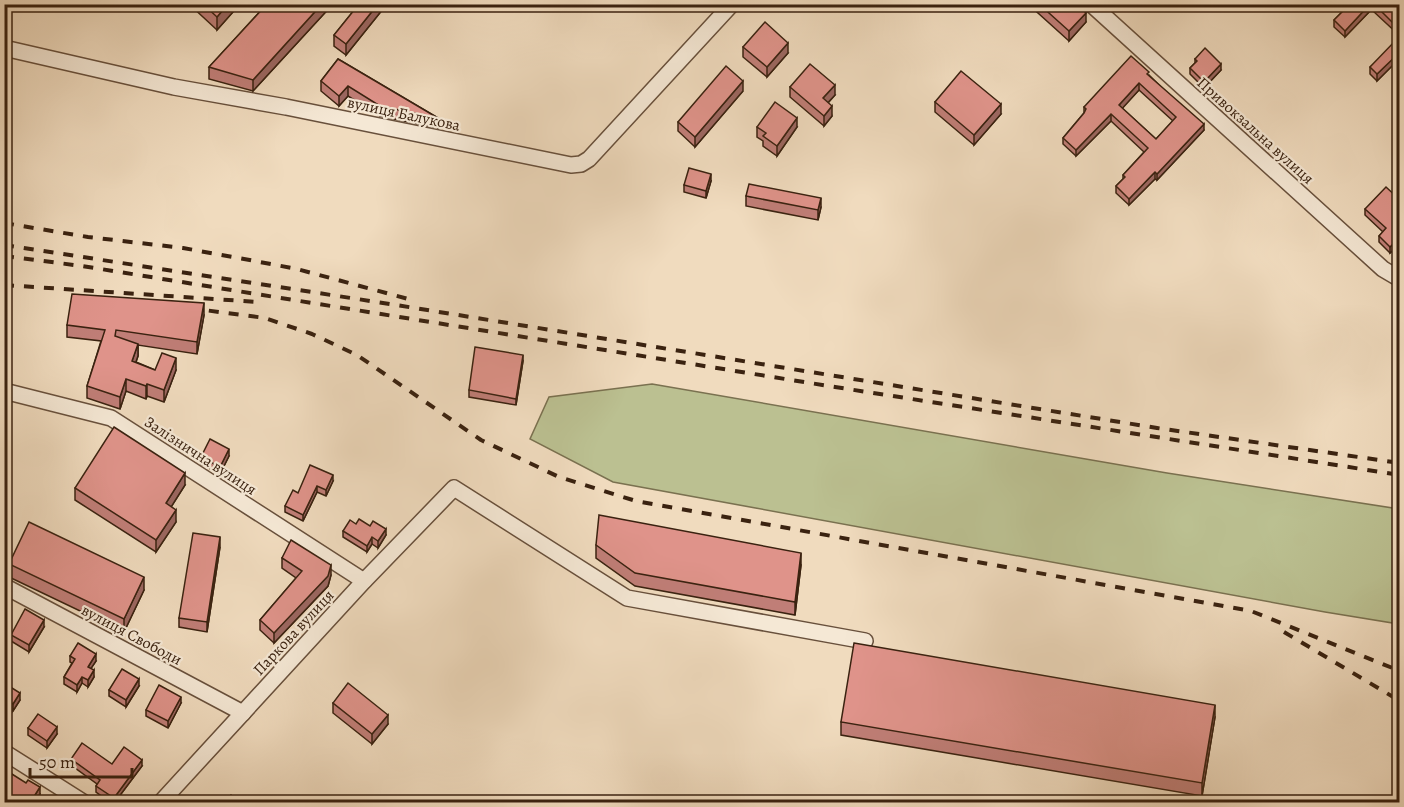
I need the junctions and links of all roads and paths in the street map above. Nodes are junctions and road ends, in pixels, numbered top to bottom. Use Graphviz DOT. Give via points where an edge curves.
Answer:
graph roads {
  1 [pos="732,4"];
  2 [pos="1091,4"];
  3 [pos="4,48"];
  4 [pos="1400,279"];
  5 [pos="4,391"];
  6 [pos="364,581"];
  7 [pos="4,586"];
  8 [pos="865,641"];
  9 [pos="243,713"];
  10 [pos="4,752"];
  11 [pos="83,802"];
  12 [pos="161,802"];
  1 -- 3 [label="street, вулиця Балукова" via="589,159 571,165 174,87"];
  2 -- 4 [label="street, Привокзальна вулиця" via="1383,269"];
  5 -- 6 [label="street, Залізнична вулиця" via="111,418"];
  6 -- 8 [label="street, Паркова вулиця" via="454,488 627,598"];
  6 -- 9 [label="street, Паркова вулиця"];
  7 -- 9 [label="street, вулиця Свободи"];
  9 -- 12 [label="street, Паркова вулиця"];
  10 -- 11 [label="street"];
}
